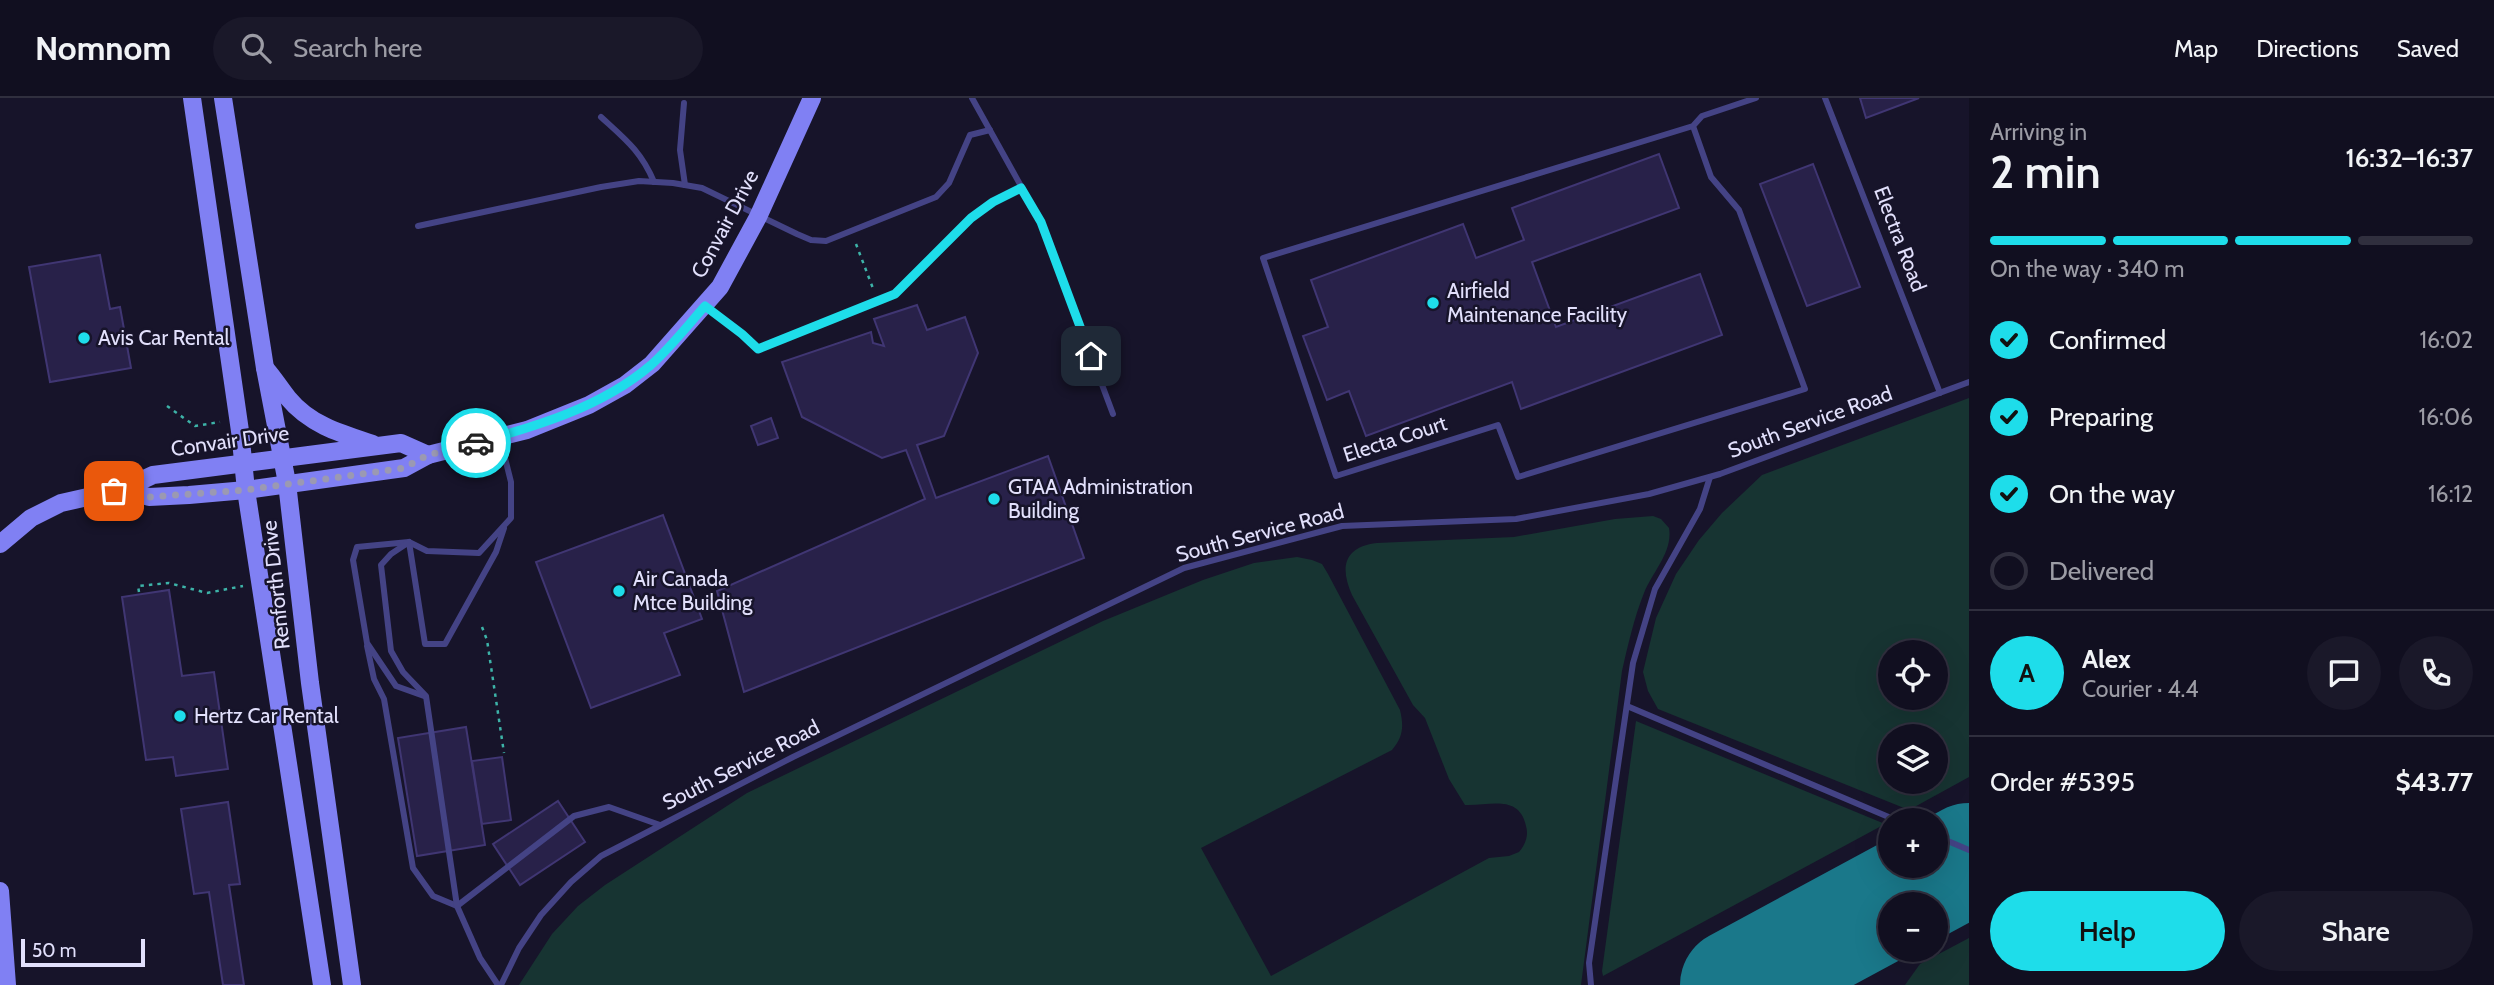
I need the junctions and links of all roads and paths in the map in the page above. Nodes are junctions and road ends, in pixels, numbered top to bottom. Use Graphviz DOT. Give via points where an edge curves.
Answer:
graph roads {
  1 [pos="192,98"];
  2 [pos="223,98"];
  3 [pos="812,98"];
  4 [pos="972,98"];
  5 [pos="1756,98"];
  6 [pos="1825,98"];
  7 [pos="684,103"];
  8 [pos="601,117"];
  9 [pos="1693,126"];
  10 [pos="990,130"];
  11 [pos="654,182"];
  12 [pos="685,185"];
  13 [pos="1021,188"];
  14 [pos="758,217"];
  15 [pos="418,226"];
  16 [pos="856,244"];
  17 [pos="878,300"];
  18 [pos="705,306"];
  19 [pos="265,368"];
  20 [pos="1969,382"];
  21 [pos="1940,393"];
  22 [pos="167,406"];
  23 [pos="1113,414"];
  24 [pos="220,422"];
  25 [pos="500,437"];
  26 [pos="380,446"];
  27 [pos="428,455"];
  28 [pos="283,458"];
  29 [pos="244,462"];
  30 [pos="1710,477"];
  31 [pos="287,483"];
  32 [pos="123,489"];
  33 [pos="246,490"];
  34 [pos="505,528"];
  35 [pos="409,542"];
  36 [pos="0,544"];
  37 [pos="243,586"];
  38 [pos="139,592"];
  39 [pos="482,627"];
  40 [pos="367,643"];
  41 [pos="426,696"];
  42 [pos="1627,706"];
  43 [pos="504,753"];
  44 [pos="1878,813"];
  45 [pos="660,825"];
  46 [pos="1948,841"];
  47 [pos="1969,850"];
  48 [pos="0,891"];
  49 [pos="457,906"];
  50 [pos="7,985"];
  51 [pos="322,985"];
  52 [pos="352,985"];
  53 [pos="500,985"];
  54 [pos="1591,985"];
  1 -- 29 [label="main road, Renforth Drive"];
  2 -- 19 [label="main road, Renforth Drive"];
  3 -- 14 [label="main road, Convair Drive"];
  4 -- 10 [label="lane"];
  5 -- 9 [label="lane" via="1702,116"];
  6 -- 21 [label="lane, Electra Road"];
  7 -- 12 [label="lane" via="680,150"];
  8 -- 11 [label="lane" via="646,162"];
  9 -- 9 [label="lane, Electa Court" via="1711,177 1739,210 1805,390 1518,477 1498,425 1336,476 1263,258"];
  10 -- 13 [label="lane"];
  10 -- 14 [label="lane" via="970,135 948,183 936,197 840,237 811,240"];
  11 -- 12 [label="lane"];
  11 -- 15 [label="lane" via="601,187"];
  12 -- 14 [label="lane" via="702,188"];
  13 -- 17 [label="lane" via="971,218 895,294"];
  13 -- 23 [label="lane" via="1041,222"];
  14 -- 18 [label="main road, Convair Drive" via="736,262"];
  16 -- 17 [label="path"];
  17 -- 18 [label="lane" via="758,349"];
  18 -- 25 [label="main road, Convair Drive" via="652,364 625,385 589,405"];
  19 -- 26 [label="main road" via="309,417 327,429"];
  19 -- 28 [label="main road, Renforth Drive"];
  20 -- 21 [label="lane, South Service Road"];
  21 -- 30 [label="lane, South Service Road"];
  22 -- 24 [label="path" via="195,426"];
  25 -- 27 [label="main road, Convair Drive"];
  25 -- 34 [label="lane" via="511,482 512,518"];
  26 -- 27 [label="main road, Convair Drive" via="401,443"];
  26 -- 28 [label="main road, Convair Drive"];
  27 -- 31 [label="main road, Convair Drive" via="404,468"];
  28 -- 29 [label="main road, Convair Drive"];
  28 -- 31 [label="main road, Renforth Drive"];
  29 -- 32 [label="main road, Convair Drive" via="153,475"];
  29 -- 33 [label="main road, Renforth Drive"];
  30 -- 42 [label="lane" via="1700,509 1655,589 1633,663"];
  30 -- 45 [label="lane, South Service Road" via="1649,494 1516,519 1342,526 1184,568"];
  31 -- 33 [label="main road, Convair Drive"];
  31 -- 52 [label="main road, Renforth Drive"];
  32 -- 33 [label="main road, Convair Drive" via="149,497"];
  32 -- 36 [label="main road, Convair Drive" via="61,503 31,518"];
  33 -- 51 [label="main road, Renforth Drive"];
  34 -- 35 [label="lane" via="480,553 427,551"];
  34 -- 35 [label="lane" via="444,644 425,644"];
  35 -- 40 [label="lane" via="357,547 353,560"];
  35 -- 41 [label="lane" via="381,565 391,651"];
  37 -- 38 [label="path" via="207,593 160,583 138,586"];
  39 -- 43 [label="path"];
  40 -- 41 [label="lane" via="396,686"];
  40 -- 49 [label="lane" via="374,679 384,699 412,868 433,896"];
  41 -- 49 [label="lane"];
  42 -- 44 [label="lane"];
  42 -- 54 [label="lane" via="1589,963"];
  45 -- 49 [label="lane" via="609,807 574,816"];
  45 -- 53 [label="lane, South Service Road" via="601,856 571,882 519,947"];
  46 -- 47 [label="lane"];
  48 -- 50 [label="main road"];
  49 -- 53 [label="lane" via="480,958"];
}
